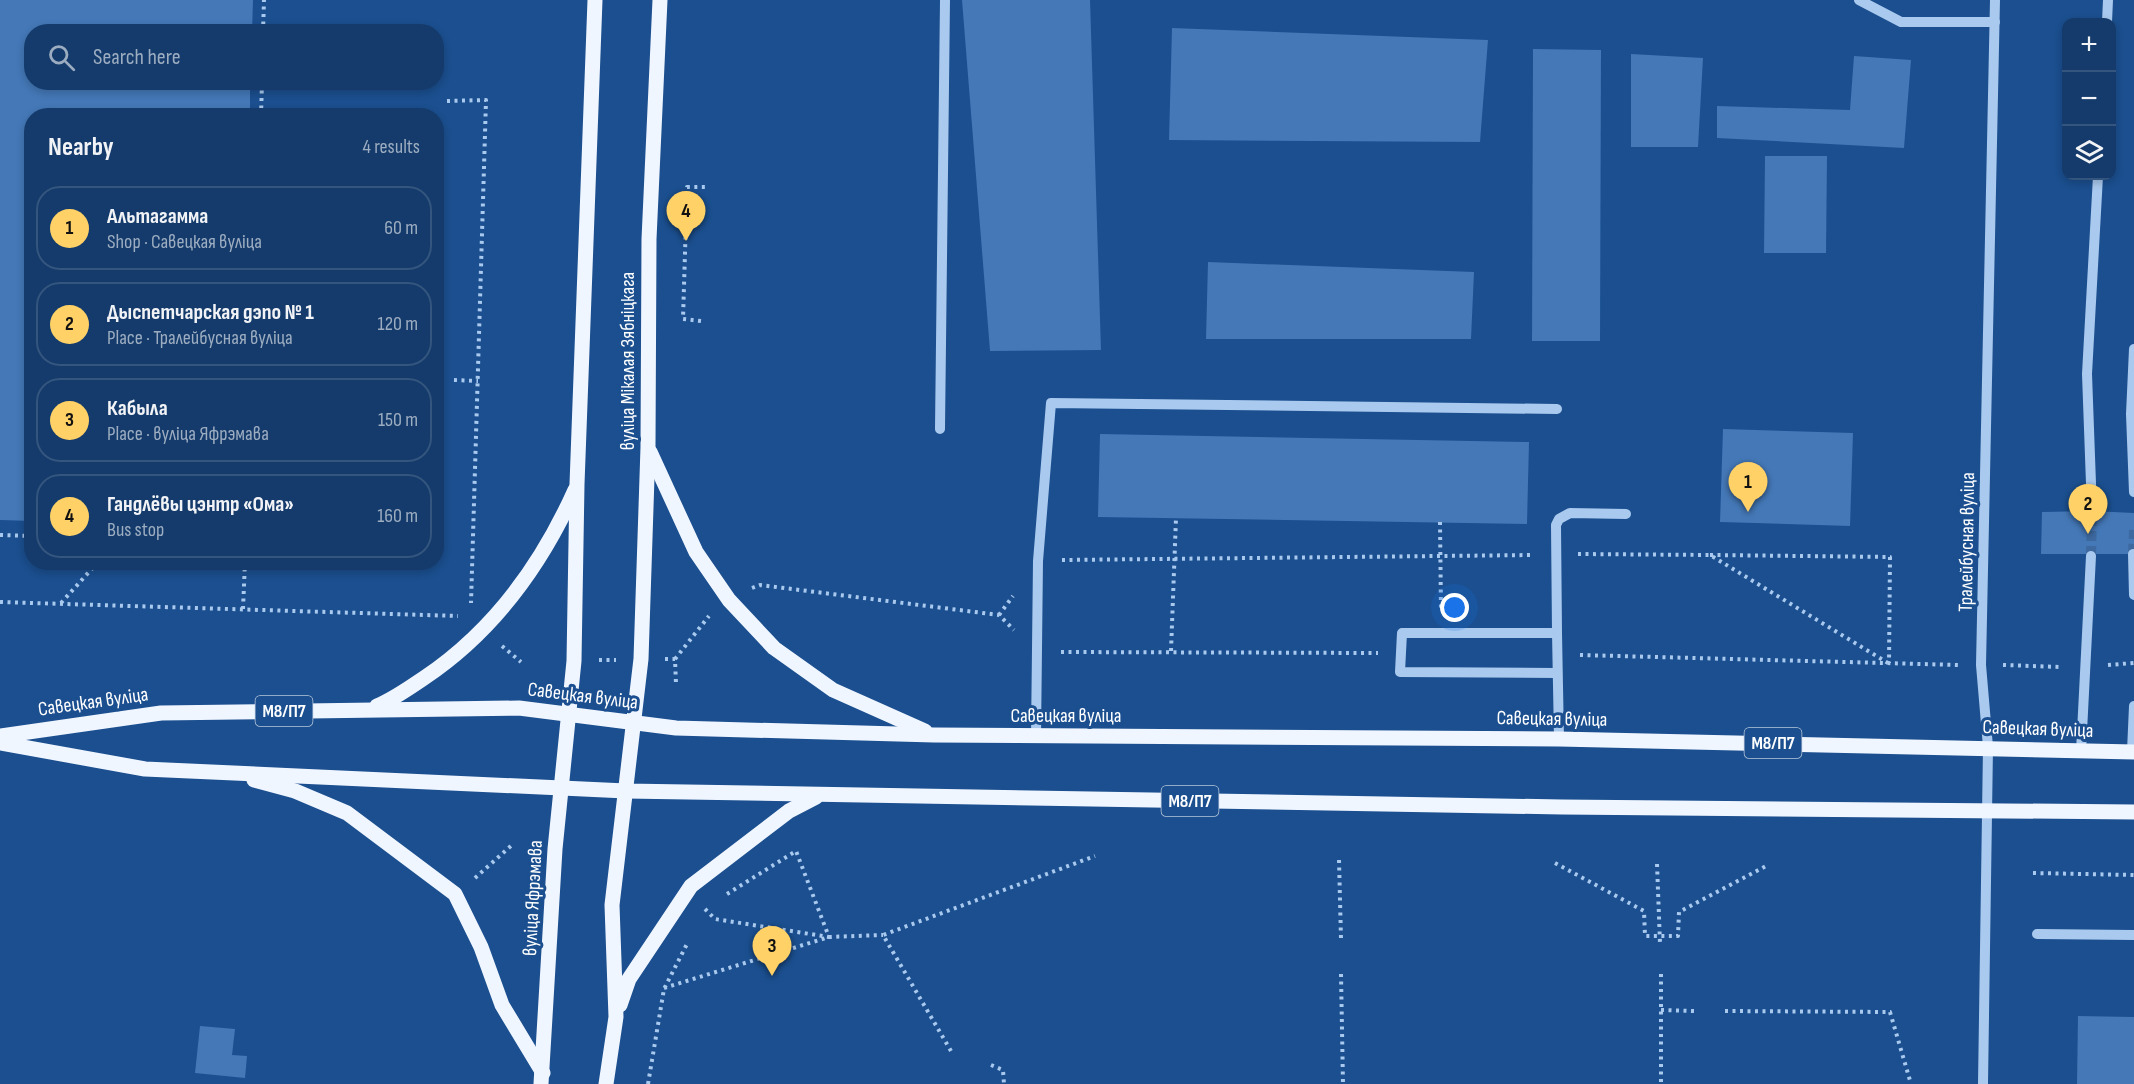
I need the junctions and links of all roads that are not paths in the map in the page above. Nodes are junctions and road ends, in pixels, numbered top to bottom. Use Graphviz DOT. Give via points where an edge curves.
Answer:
graph roads {
  1 [pos="595,0"];
  2 [pos="660,0"];
  3 [pos="945,0"];
  4 [pos="1859,0"];
  5 [pos="1995,0"];
  6 [pos="2108,0"];
  7 [pos="2107,18"];
  8 [pos="1995,22"];
  9 [pos="2098,180"];
  10 [pos="2134,349"];
  11 [pos="1557,409"];
  12 [pos="940,429"];
  13 [pos="648,447"];
  14 [pos="577,484"];
  15 [pos="2134,492"];
  16 [pos="2092,511"];
  17 [pos="1626,514"];
  18 [pos="2133,554"];
  19 [pos="2091,556"];
  20 [pos="2134,595"];
  21 [pos="1557,633"];
  22 [pos="1557,673"];
  23 [pos="2134,706"];
  24 [pos="367,709"];
  25 [pos="569,714"];
  26 [pos="634,723"];
  27 [pos="934,735"];
  28 [pos="1036,735"];
  29 [pos="0,736"];
  30 [pos="1558,739"];
  31 [pos="0,743"];
  32 [pos="1988,747"];
  33 [pos="2081,751"];
  34 [pos="2133,752"];
  35 [pos="225,773"];
  36 [pos="561,789"];
  37 [pos="626,791"];
  38 [pos="818,796"];
  39 [pos="1988,811"];
  40 [pos="2134,812"];
  41 [pos="2037,934"];
  42 [pos="2134,935"];
  43 [pos="616,1017"];
  44 [pos="542,1078"];
  45 [pos="606,1084"];
  46 [pos="1983,1084"];
  1 -- 14 [label="main road"];
  2 -- 13 [label="main road, вуліца Мікалая Зябніцкага" via="649,239"];
  3 -- 12 [label="street"];
  4 -- 8 [label="street" via="1901,22"];
  5 -- 8 [label="street, Тралейбусная вуліца"];
  6 -- 7 [label="street"];
  8 -- 32 [label="street, Тралейбусная вуліца" via="1981,665"];
  9 -- 16 [label="street" via="2087,374"];
  10 -- 15 [label="street"];
  11 -- 28 [label="street" via="1051,403 1038,561"];
  13 -- 26 [label="main road, вуліца Мікалая Зябніцкага" via="641,659"];
  13 -- 27 [label="main road" via="696,552 729,600 774,648 833,690"];
  14 -- 24 [label="main road" via="538,562 483,630 451,660 392,700"];
  14 -- 25 [label="main road" via="574,661"];
  17 -- 21 [label="street" via="1563,515 1556,525"];
  18 -- 20 [label="street"];
  19 -- 33 [label="street"];
  21 -- 22 [label="street"];
  21 -- 22 [label="street" via="1402,633 1400,672"];
  22 -- 30 [label="street"];
  23 -- 34 [label="street"];
  24 -- 25 [label="main road, Савецкая вуліца / М8/П7" via="519,708"];
  24 -- 29 [label="main road, Савецкая вуліца / М8/П7" via="161,713"];
  25 -- 26 [label="main road, Савецкая вуліца / М8/П7"];
  25 -- 36 [label="main road, вуліца Яфрэмава"];
  26 -- 27 [label="main road, Савецкая вуліца / М8/П7" via="676,728"];
  26 -- 37 [label="main road"];
  27 -- 28 [label="main road, Савецкая вуліца / М8/П7"];
  28 -- 30 [label="main road, Савецкая вуліца / М8/П7"];
  30 -- 32 [label="main road, Савецкая вуліца / М8/П7"];
  31 -- 35 [label="main road, Савецкая вуліца / М8/П7" via="145,769"];
  32 -- 33 [label="main road, Савецкая вуліца / М8/П7"];
  32 -- 39 [label="street, Тралейбусная вуліца"];
  33 -- 34 [label="main road, Савецкая вуліца / М8/П7"];
  35 -- 36 [label="main road, Савецкая вуліца / М8/П7"];
  35 -- 44 [label="main road" via="295,791 347,813 455,894 481,947 502,1005"];
  36 -- 37 [label="main road, Савецкая вуліца / М8/П7"];
  36 -- 44 [label="main road, вуліца Яфрэмава"];
  37 -- 38 [label="main road, Савецкая вуліца / М8/П7"];
  37 -- 43 [label="main road" via="612,904"];
  38 -- 39 [label="main road, Савецкая вуліца / М8/П7"];
  38 -- 43 [label="main road" via="789,811 691,885 629,979"];
  39 -- 40 [label="main road, Савецкая вуліца / М8/П7"];
  39 -- 46 [label="street, Тралейбусная вуліца"];
  41 -- 42 [label="street"];
  43 -- 45 [label="main road"];
}
